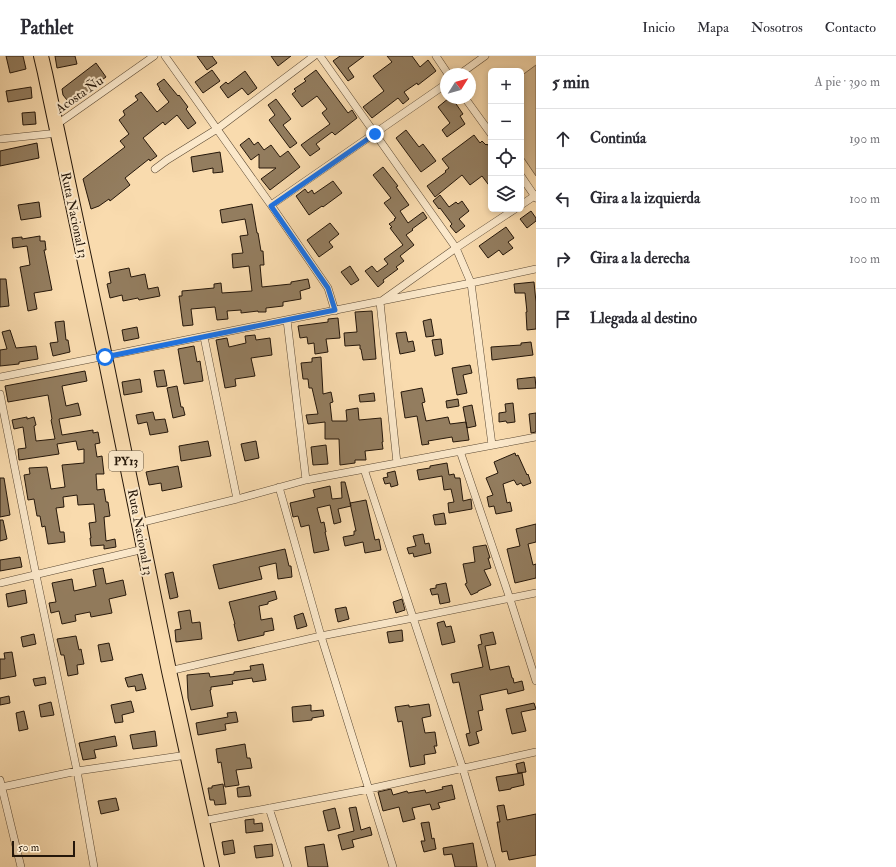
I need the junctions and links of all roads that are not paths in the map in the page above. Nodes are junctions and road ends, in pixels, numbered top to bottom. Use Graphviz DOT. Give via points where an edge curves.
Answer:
graph roads {
  1 [pos="41,56"];
  2 [pos="154,56"];
  3 [pos="165,56"];
  4 [pos="314,56"];
  5 [pos="320,56"];
  6 [pos="436,56"];
  7 [pos="485,56"];
  8 [pos="444,68"];
  9 [pos="468,68"];
  10 [pos="440,88"];
  11 [pos="470,104"];
  12 [pos="57,129"];
  13 [pos="217,129"];
  14 [pos="488,130"];
  15 [pos="375,134"];
  16 [pos="0,139"];
  17 [pos="156,169"];
  18 [pos="524,180"];
  19 [pos="536,196"];
  20 [pos="524,203"];
  21 [pos="271,206"];
  22 [pos="510,212"];
  23 [pos="456,248"];
  24 [pos="536,269"];
  25 [pos="471,283"];
  26 [pos="380,302"];
  27 [pos="335,310"];
  28 [pos="287,320"];
  29 [pos="204,337"];
  30 [pos="105,357"];
  31 [pos="0,377"];
  32 [pos="0,394"];
  33 [pos="536,437"];
  34 [pos="492,445"];
  35 [pos="460,451"];
  36 [pos="397,463"];
  37 [pos="364,469"];
  38 [pos="306,480"];
  39 [pos="279,487"];
  40 [pos="237,499"];
  41 [pos="139,524"];
  42 [pos="144,549"];
  43 [pos="36,575"];
  44 [pos="0,583"];
  45 [pos="536,593"];
  46 [pos="510,599"];
  47 [pos="413,618"];
  48 [pos="321,636"];
  49 [pos="169,671"];
  50 [pos="536,681"];
  51 [pos="536,752"];
  52 [pos="187,755"];
  53 [pos="462,769"];
  54 [pos="77,771"];
  55 [pos="0,780"];
  56 [pos="2,787"];
  57 [pos="368,789"];
  58 [pos="269,808"];
  59 [pos="202,821"];
  60 [pos="21,867"];
  61 [pos="94,867"];
  62 [pos="212,867"];
  63 [pos="288,867"];
  64 [pos="393,867"];
  65 [pos="492,867"];
  1 -- 12 [label="highway, Ruta Nacional 13 / PY13"];
  2 -- 12 [label="street, Acosta Ñu"];
  3 -- 13 [label="street"];
  4 -- 13 [label="street"];
  5 -- 15 [label="street"];
  6 -- 8 [label="street"];
  7 -- 9 [label="street"];
  10 -- 15 [label="street"];
  11 -- 14 [label="street"];
  12 -- 16 [label="street, Acosta Ñu"];
  12 -- 30 [label="highway, Ruta Nacional 13 / PY13"];
  13 -- 17 [label="street"];
  13 -- 21 [label="street"];
  15 -- 21 [label="street"];
  15 -- 23 [label="street"];
  18 -- 19 [label="street"];
  19 -- 20 [label="street"];
  21 -- 27 [label="street" via="328,288"];
  22 -- 23 [label="street"];
  23 -- 25 [label="street"];
  23 -- 26 [label="street"];
  24 -- 25 [label="street"];
  25 -- 26 [label="street"];
  25 -- 34 [label="street"];
  26 -- 27 [label="street"];
  26 -- 36 [label="street"];
  27 -- 28 [label="street"];
  28 -- 29 [label="street"];
  28 -- 38 [label="street"];
  29 -- 30 [label="street"];
  29 -- 40 [label="street"];
  30 -- 31 [label="street"];
  30 -- 41 [label="highway, Ruta Nacional 13 / PY13"];
  32 -- 43 [label="street"];
  33 -- 34 [label="street"];
  34 -- 35 [label="street"];
  35 -- 36 [label="street"];
  35 -- 46 [label="street"];
  36 -- 37 [label="street"];
  37 -- 38 [label="street"];
  37 -- 47 [label="street"];
  38 -- 39 [label="street"];
  39 -- 40 [label="street"];
  39 -- 48 [label="street"];
  40 -- 41 [label="street"];
  41 -- 42 [label="highway, Ruta Nacional 13 / PY13"];
  42 -- 43 [label="street"];
  42 -- 49 [label="highway, Ruta Nacional 13 / PY13"];
  43 -- 44 [label="street"];
  43 -- 54 [label="street"];
  45 -- 46 [label="street"];
  46 -- 47 [label="street"];
  46 -- 50 [label="street"];
  47 -- 48 [label="street"];
  47 -- 53 [label="street"];
  48 -- 49 [label="street"];
  48 -- 57 [label="street"];
  49 -- 52 [label="highway, Ruta Nacional 13 / PY13"];
  51 -- 53 [label="street"];
  52 -- 54 [label="street"];
  52 -- 59 [label="highway, Ruta Nacional 13 / PY13"];
  53 -- 57 [label="street"];
  53 -- 65 [label="street"];
  54 -- 56 [label="street"];
  54 -- 61 [label="street"];
  55 -- 56 [label="street"];
  56 -- 60 [label="street"];
  57 -- 58 [label="street"];
  57 -- 64 [label="street"];
  58 -- 59 [label="street"];
  58 -- 63 [label="street"];
  59 -- 62 [label="highway, Ruta Nacional 13 / PY13"];
}
